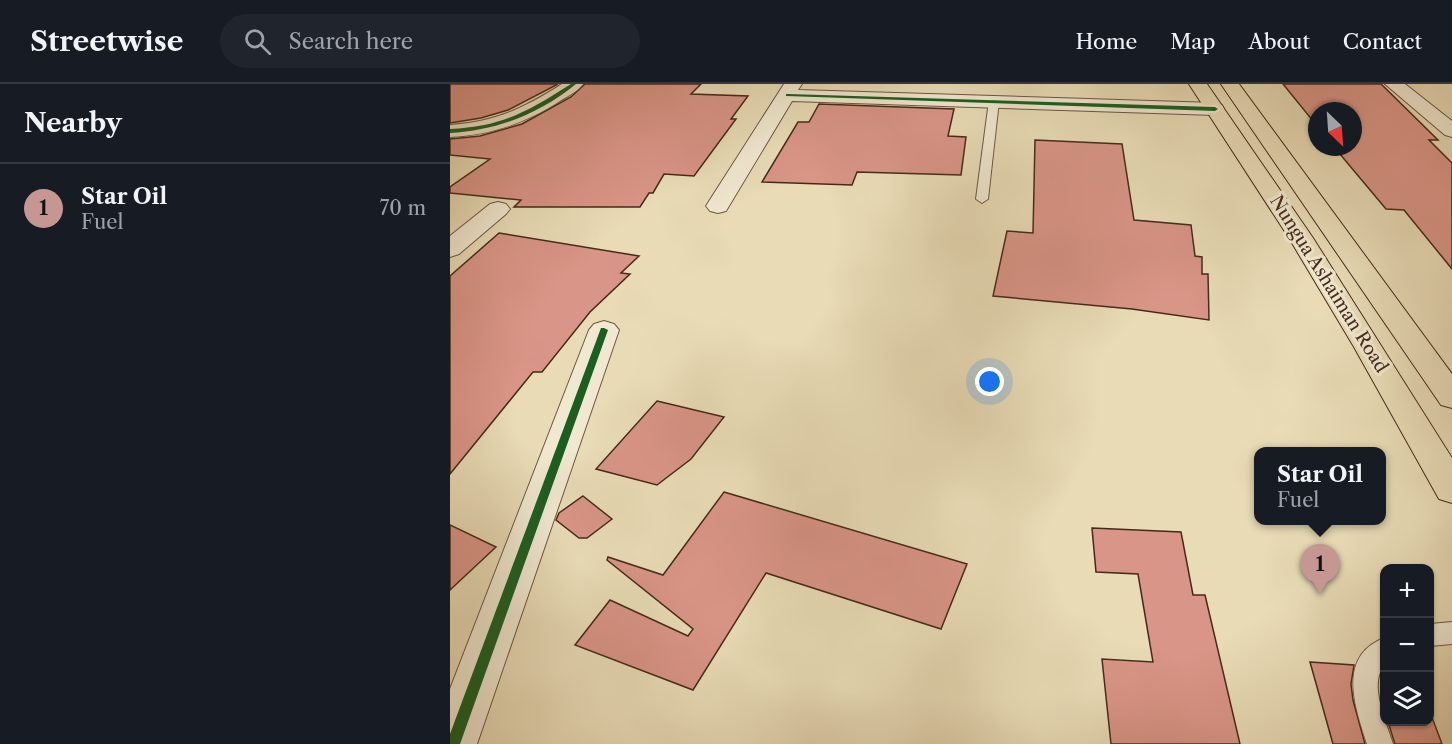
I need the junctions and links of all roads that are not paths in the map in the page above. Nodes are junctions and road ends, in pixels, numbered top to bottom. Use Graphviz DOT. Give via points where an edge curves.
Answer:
graph roads {
  1 [pos="574,84"];
  2 [pos="1198,84"];
  3 [pos="1230,84"];
  4 [pos="1394,84"];
  5 [pos="791,89"];
  6 [pos="994,101"];
  7 [pos="1215,109"];
  8 [pos="450,131"];
  9 [pos="1452,131"];
  10 [pos="982,199"];
  11 [pos="718,206"];
  12 [pos="498,209"];
  13 [pos="450,249"];
  14 [pos="604,330"];
  15 [pos="1452,398"];
  16 [pos="1451,485"];
  17 [pos="1452,633"];
  18 [pos="1434,635"];
  19 [pos="1380,653"];
  20 [pos="453,744"];
  21 [pos="1380,744"];
  1 -- 8 [label="street" via="527,114 498,126"];
  2 -- 7 [label="main road, Nungua Ashaiman Road"];
  3 -- 15 [label="main road, Nungua Ashaiman Road"];
  4 -- 9 [label="street"];
  5 -- 6 [label="street"];
  5 -- 11 [label="street"];
  6 -- 7 [label="street"];
  6 -- 10 [label="lane"];
  7 -- 16 [label="main road, Nungua Ashaiman Road" via="1357,327"];
  12 -- 13 [label="street"];
  14 -- 20 [label="street"];
  17 -- 18 [label="lane"];
  19 -- 21 [label="lane" via="1367,668 1365,694"];
}
